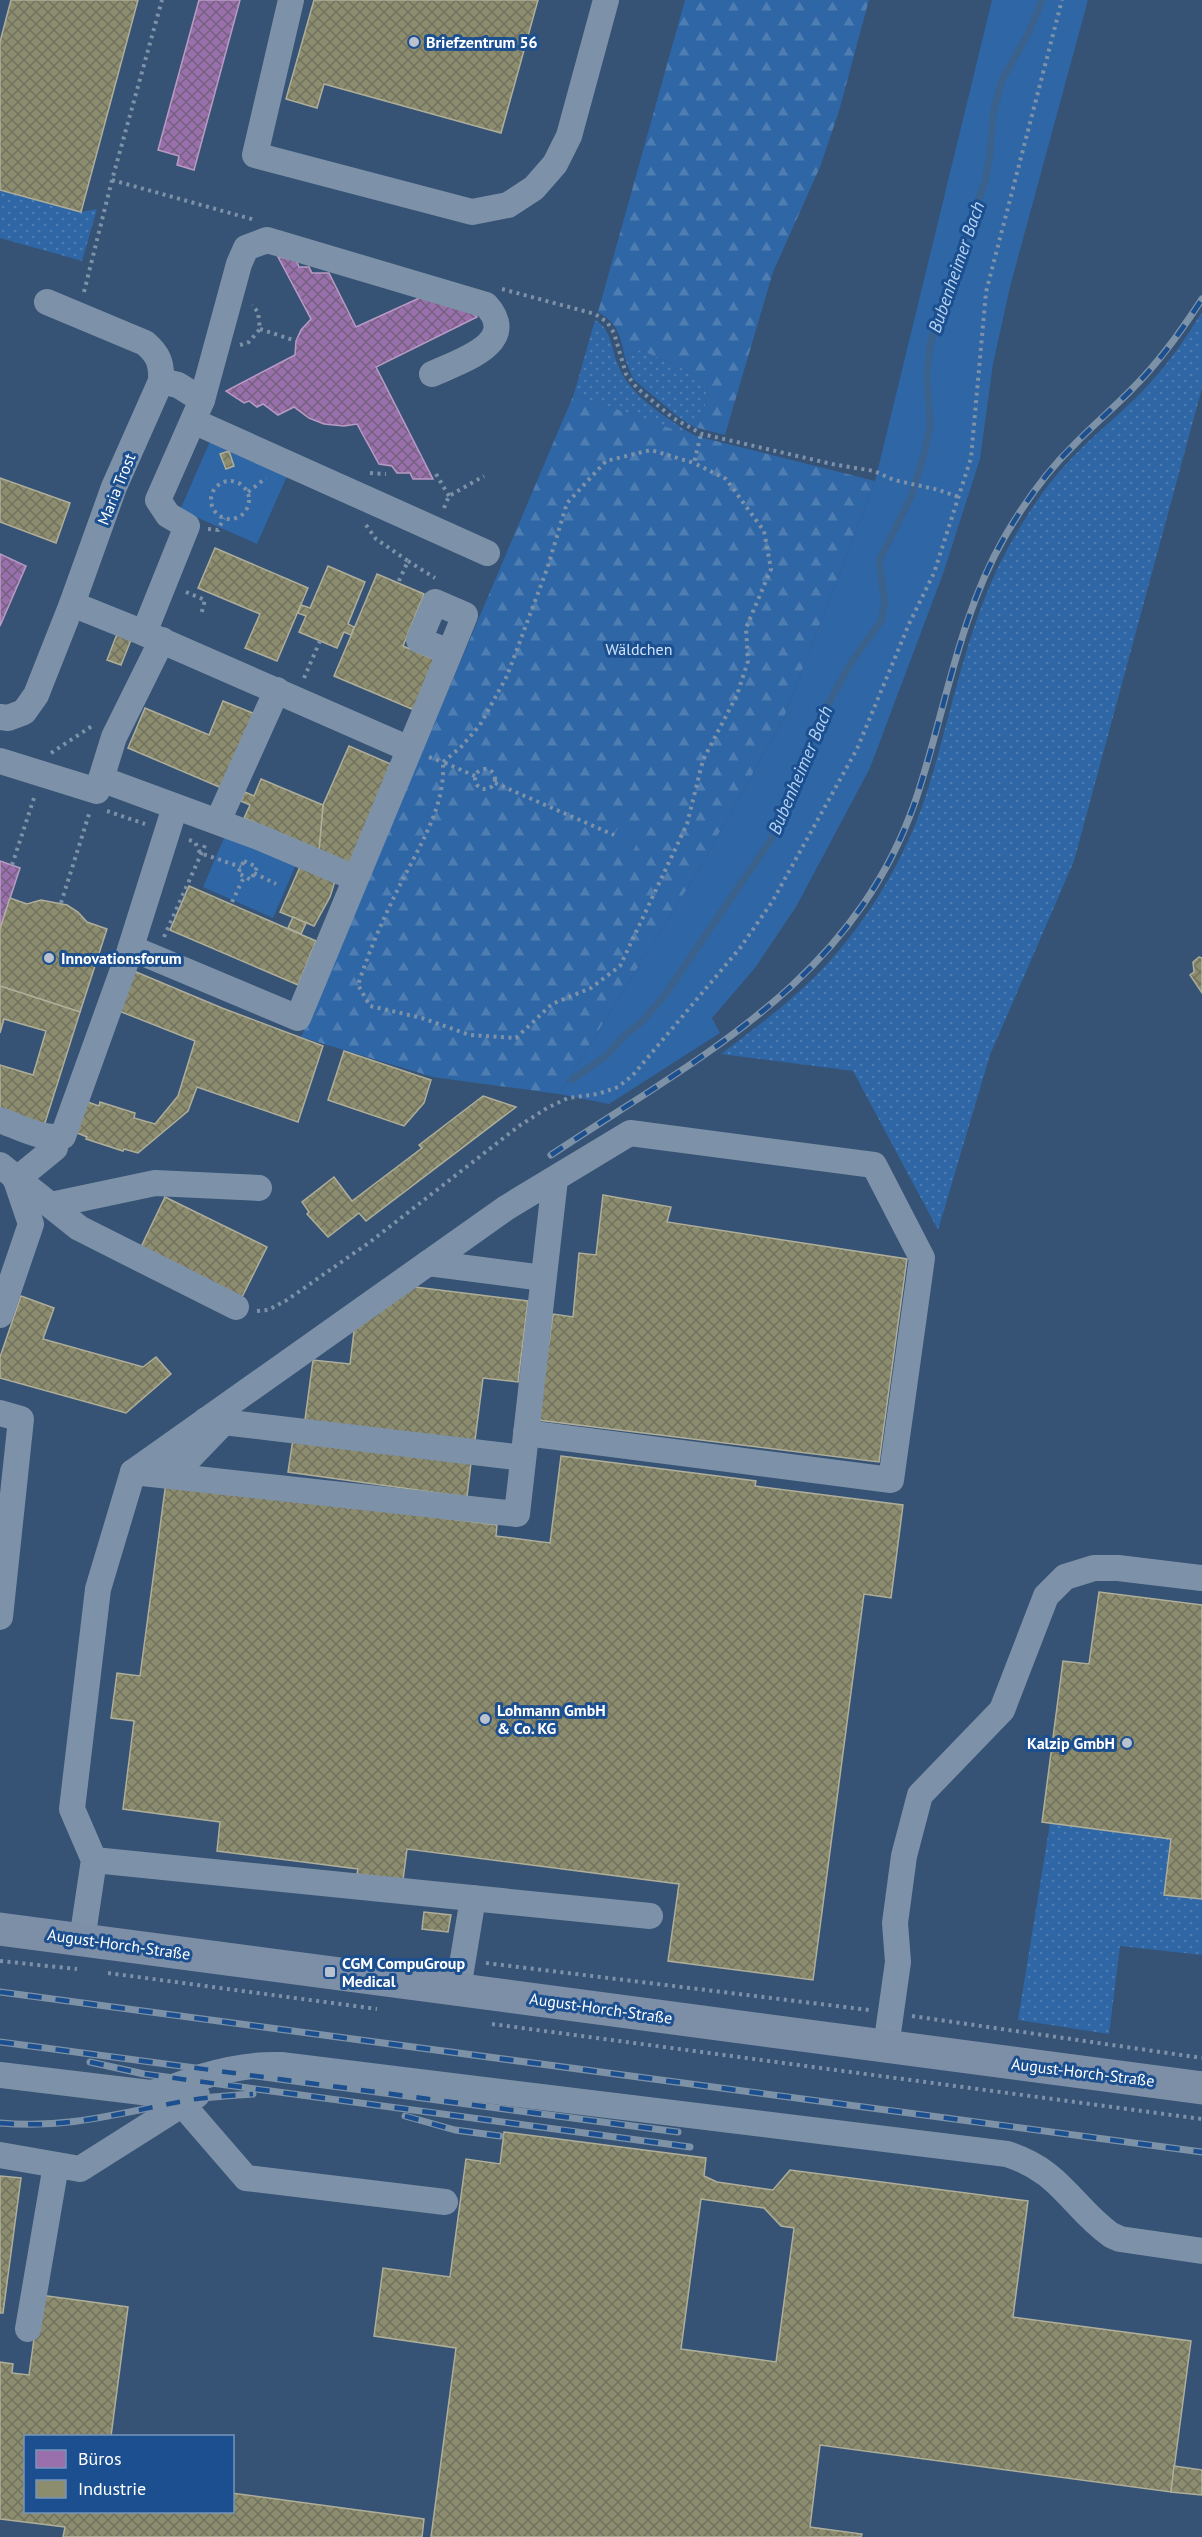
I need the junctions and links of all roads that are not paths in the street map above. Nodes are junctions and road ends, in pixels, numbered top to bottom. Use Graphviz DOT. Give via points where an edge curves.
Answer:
graph roads {
  1 [pos="291,0"];
  2 [pos="606,0"];
  3 [pos="47,302"];
  4 [pos="432,374"];
  5 [pos="161,381"];
  6 [pos="198,411"];
  7 [pos="487,553"];
  8 [pos="72,604"];
  9 [pos="153,637"];
  10 [pos="450,652"];
  11 [pos="286,694"];
  12 [pos="0,717"];
  13 [pos="409,749"];
  14 [pos="0,760"];
  15 [pos="97,792"];
  16 [pos="175,807"];
  17 [pos="218,821"];
  18 [pos="355,879"];
  19 [pos="131,948"];
  20 [pos="0,1120"];
  21 [pos="57,1138"];
  22 [pos="8,1172"];
  23 [pos="555,1179"];
  24 [pos="259,1188"];
  25 [pos="51,1205"];
  26 [pos="429,1263"];
  27 [pos="543,1278"];
  28 [pos="236,1307"];
  29 [pos="0,1315"];
  30 [pos="0,1413"];
  31 [pos="215,1421"];
  32 [pos="526,1433"];
  33 [pos="523,1458"];
  34 [pos="133,1472"];
  35 [pos="172,1476"];
  36 [pos="1202,1578"];
  37 [pos="0,1617"];
  38 [pos="94,1860"];
  39 [pos="474,1898"];
  40 [pos="650,1916"];
  41 [pos="0,1929"];
  42 [pos="82,1940"];
  43 [pos="461,1974"];
  44 [pos="886,2047"];
  45 [pos="240,2067"];
  46 [pos="0,2074"];
  47 [pos="1202,2088"];
  48 [pos="182,2104"];
  49 [pos="0,2156"];
  50 [pos="56,2165"];
  51 [pos="445,2202"];
  52 [pos="1202,2251"];
  53 [pos="28,2329"];
  1 -- 2 [label="street" via="255,155 472,212 508,205 534,188 555,165 569,136"];
  3 -- 5 [label="street" via="145,343 160,362"];
  4 -- 6 [label="street" via="480,351 494,339 498,325 486,305 267,240 246,248 239,264"];
  5 -- 6 [label="street" via="178,385"];
  5 -- 8 [label="street, Maria Trost" via="114,488"];
  6 -- 7 [label="street" via="304,469"];
  6 -- 9 [label="street" via="158,500 168,515 187,526 166,583"];
  8 -- 9 [label="street"];
  8 -- 12 [label="street, Maria Trost" via="36,695 24,712"];
  9 -- 11 [label="street"];
  9 -- 15 [label="street"];
  10 -- 13 [label="street"];
  11 -- 13 [label="street"];
  11 -- 17 [label="street"];
  13 -- 18 [label="street"];
  14 -- 15 [label="street" via="39,781"];
  15 -- 16 [label="street"];
  16 -- 17 [label="street"];
  16 -- 19 [label="street"];
  17 -- 18 [label="street"];
  18 -- 19 [label="street" via="298,1018"];
  19 -- 21 [label="street" via="63,1136"];
  20 -- 21 [label="street"];
  21 -- 22 [label="street" via="55,1148"];
  22 -- 25 [label="street"];
  22 -- 29 [label="street" via="31,1224"];
  23 -- 26 [label="street" via="506,1208"];
  23 -- 27 [label="street"];
  23 -- 32 [label="street" via="630,1133 874,1165 922,1258 891,1480"];
  24 -- 25 [label="street" via="155,1183"];
  25 -- 28 [label="street" via="79,1228"];
  26 -- 27 [label="street"];
  26 -- 31 [label="street"];
  27 -- 32 [label="street"];
  30 -- 37 [label="street" via="21,1419"];
  31 -- 33 [label="street"];
  31 -- 34 [label="street"];
  31 -- 35 [label="street"];
  32 -- 33 [label="street"];
  33 -- 35 [label="street" via="517,1514"];
  34 -- 35 [label="street"];
  34 -- 38 [label="street" via="98,1590 72,1809"];
  36 -- 44 [label="street" via="1094,1568 1065,1577 1046,1596 1002,1710 920,1795 904,1856 898,1900 898,1962"];
  38 -- 39 [label="street"];
  38 -- 42 [label="street"];
  39 -- 40 [label="street"];
  39 -- 43 [label="street"];
  41 -- 42 [label="main road, August-Horch-Straße"];
  42 -- 43 [label="main road, August-Horch-Straße"];
  43 -- 44 [label="main road, August-Horch-Straße"];
  44 -- 47 [label="main road, August-Horch-Straße"];
  45 -- 46 [label="street" via="150,2093"];
  45 -- 48 [label="street"];
  45 -- 52 [label="street" via="293,2066 1007,2154 1028,2162 1063,2186 1111,2235"];
  48 -- 50 [label="street" via="80,2169"];
  48 -- 51 [label="street" via="246,2178"];
  49 -- 50 [label="street"];
  50 -- 53 [label="street"];
}
